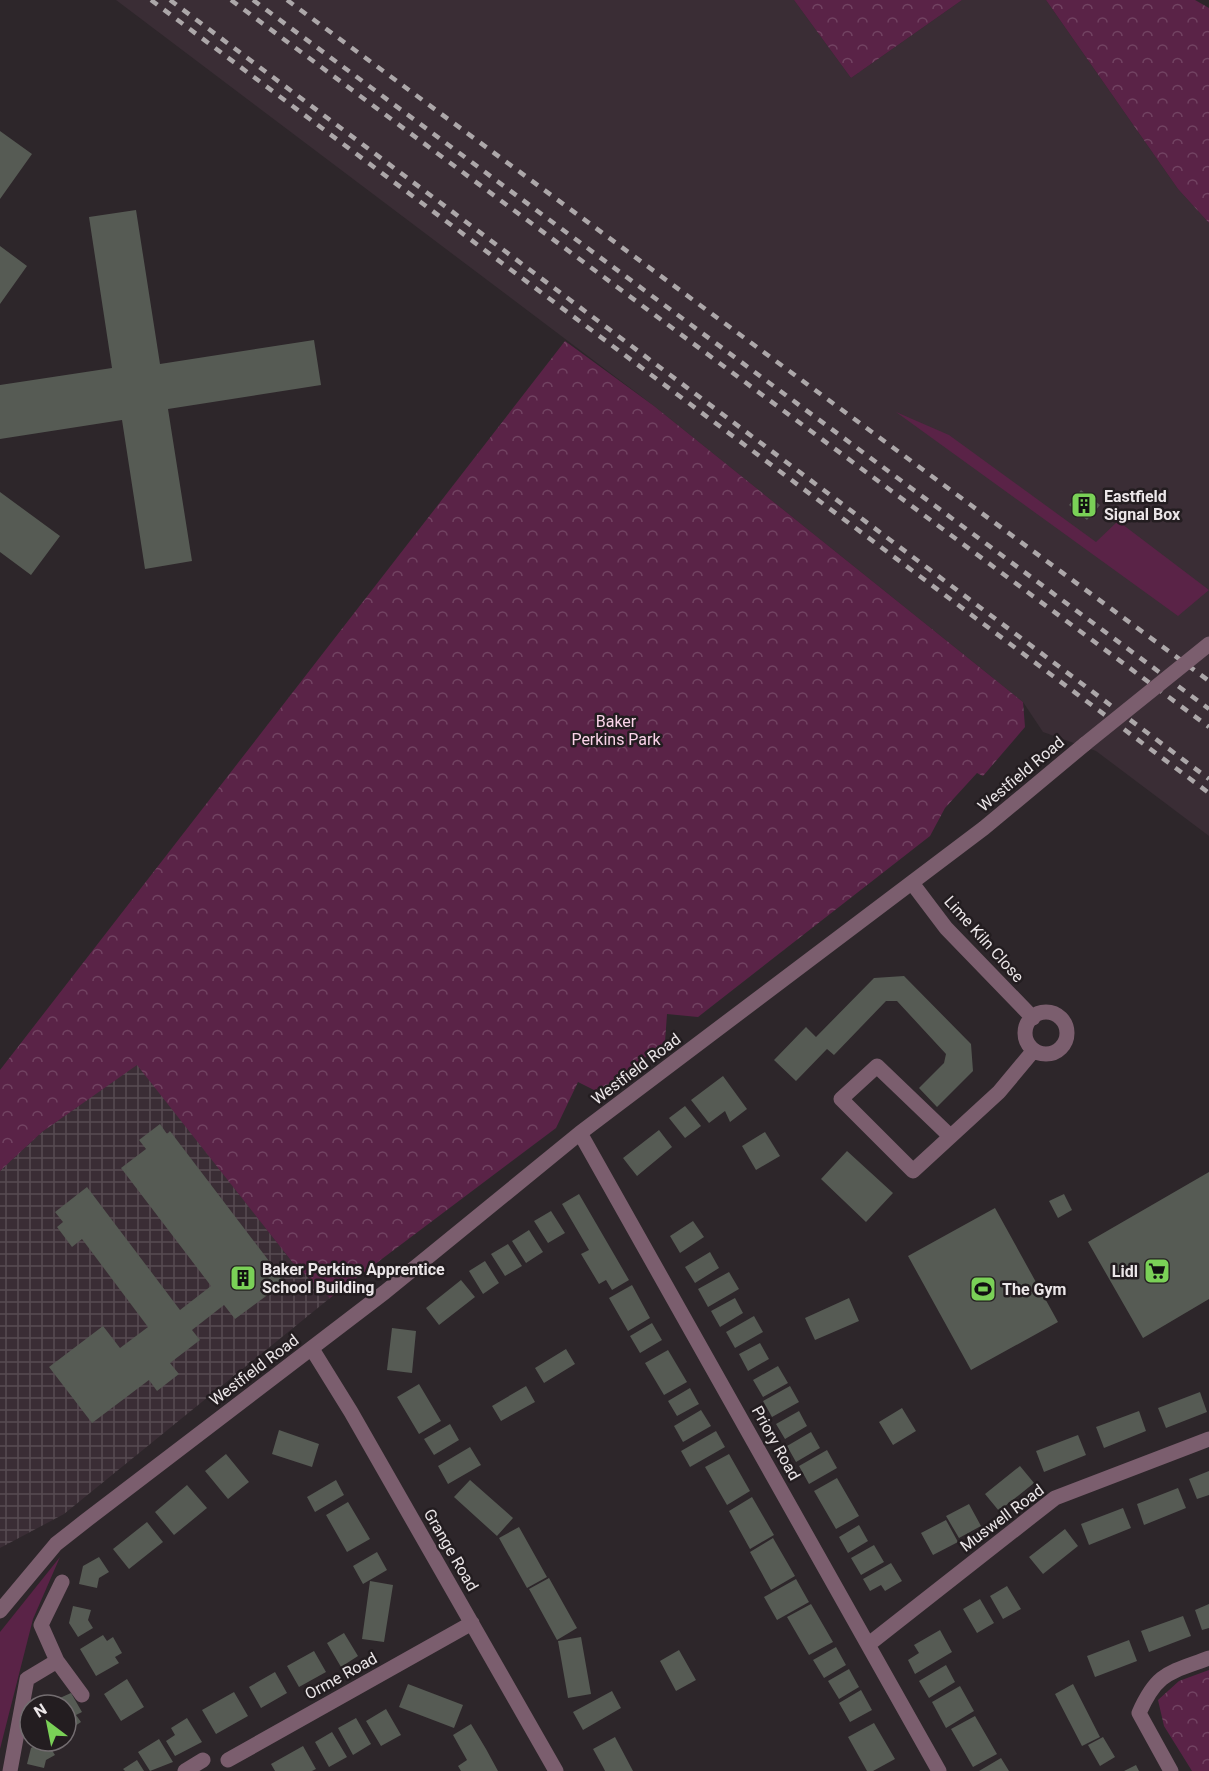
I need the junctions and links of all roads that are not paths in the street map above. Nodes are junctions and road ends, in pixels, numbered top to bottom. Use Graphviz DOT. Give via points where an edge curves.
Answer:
graph roads {
  1 [pos="1209,644"];
  2 [pos="912,883"];
  3 [pos="1033,1018"];
  4 [pos="1034,1050"];
  5 [pos="580,1133"];
  6 [pos="950,1136"];
  7 [pos="312,1349"];
  8 [pos="1209,1439"];
  9 [pos="62,1582"];
  10 [pos="0,1611"];
  11 [pos="472,1623"];
  12 [pos="869,1644"];
  13 [pos="1209,1658"];
  14 [pos="57,1661"];
  15 [pos="81,1695"];
  16 [pos="203,1760"];
  17 [pos="228,1760"];
  18 [pos="10,1771"];
  19 [pos="185,1771"];
  20 [pos="556,1771"];
  21 [pos="939,1771"];
  22 [pos="1172,1771"];
  1 -- 2 [label="street, Westfield Road, bridge"];
  2 -- 3 [label="street, Lime Kiln Close" via="946,928"];
  2 -- 5 [label="street, Westfield Road"];
  3 -- 4 [label="street" via="1025,1034"];
  3 -- 4 [label="street" via="1041,1013 1054,1014 1064,1023 1067,1036 1057,1051 1045,1054"];
  4 -- 6 [label="street" via="999,1092"];
  5 -- 7 [label="street, Westfield Road"];
  5 -- 12 [label="street, Priory Road"];
  6 -- 6 [label="street" via="913,1171 841,1099 877,1066"];
  7 -- 10 [label="street, Westfield Road" via="56,1544"];
  7 -- 11 [label="street, Grange Road"];
  8 -- 12 [label="street, Muswell Road" via="1055,1498"];
  9 -- 14 [label="street" via="41,1625"];
  11 -- 17 [label="street, Orme Road"];
  11 -- 20 [label="street, Grange Road"];
  12 -- 21 [label="street, Priory Road"];
  13 -- 22 [label="street" via="1161,1677 1149,1689 1138,1713"];
  14 -- 15 [label="street"];
  14 -- 18 [label="street" via="27,1679"];
  16 -- 19 [label="street"];
}
